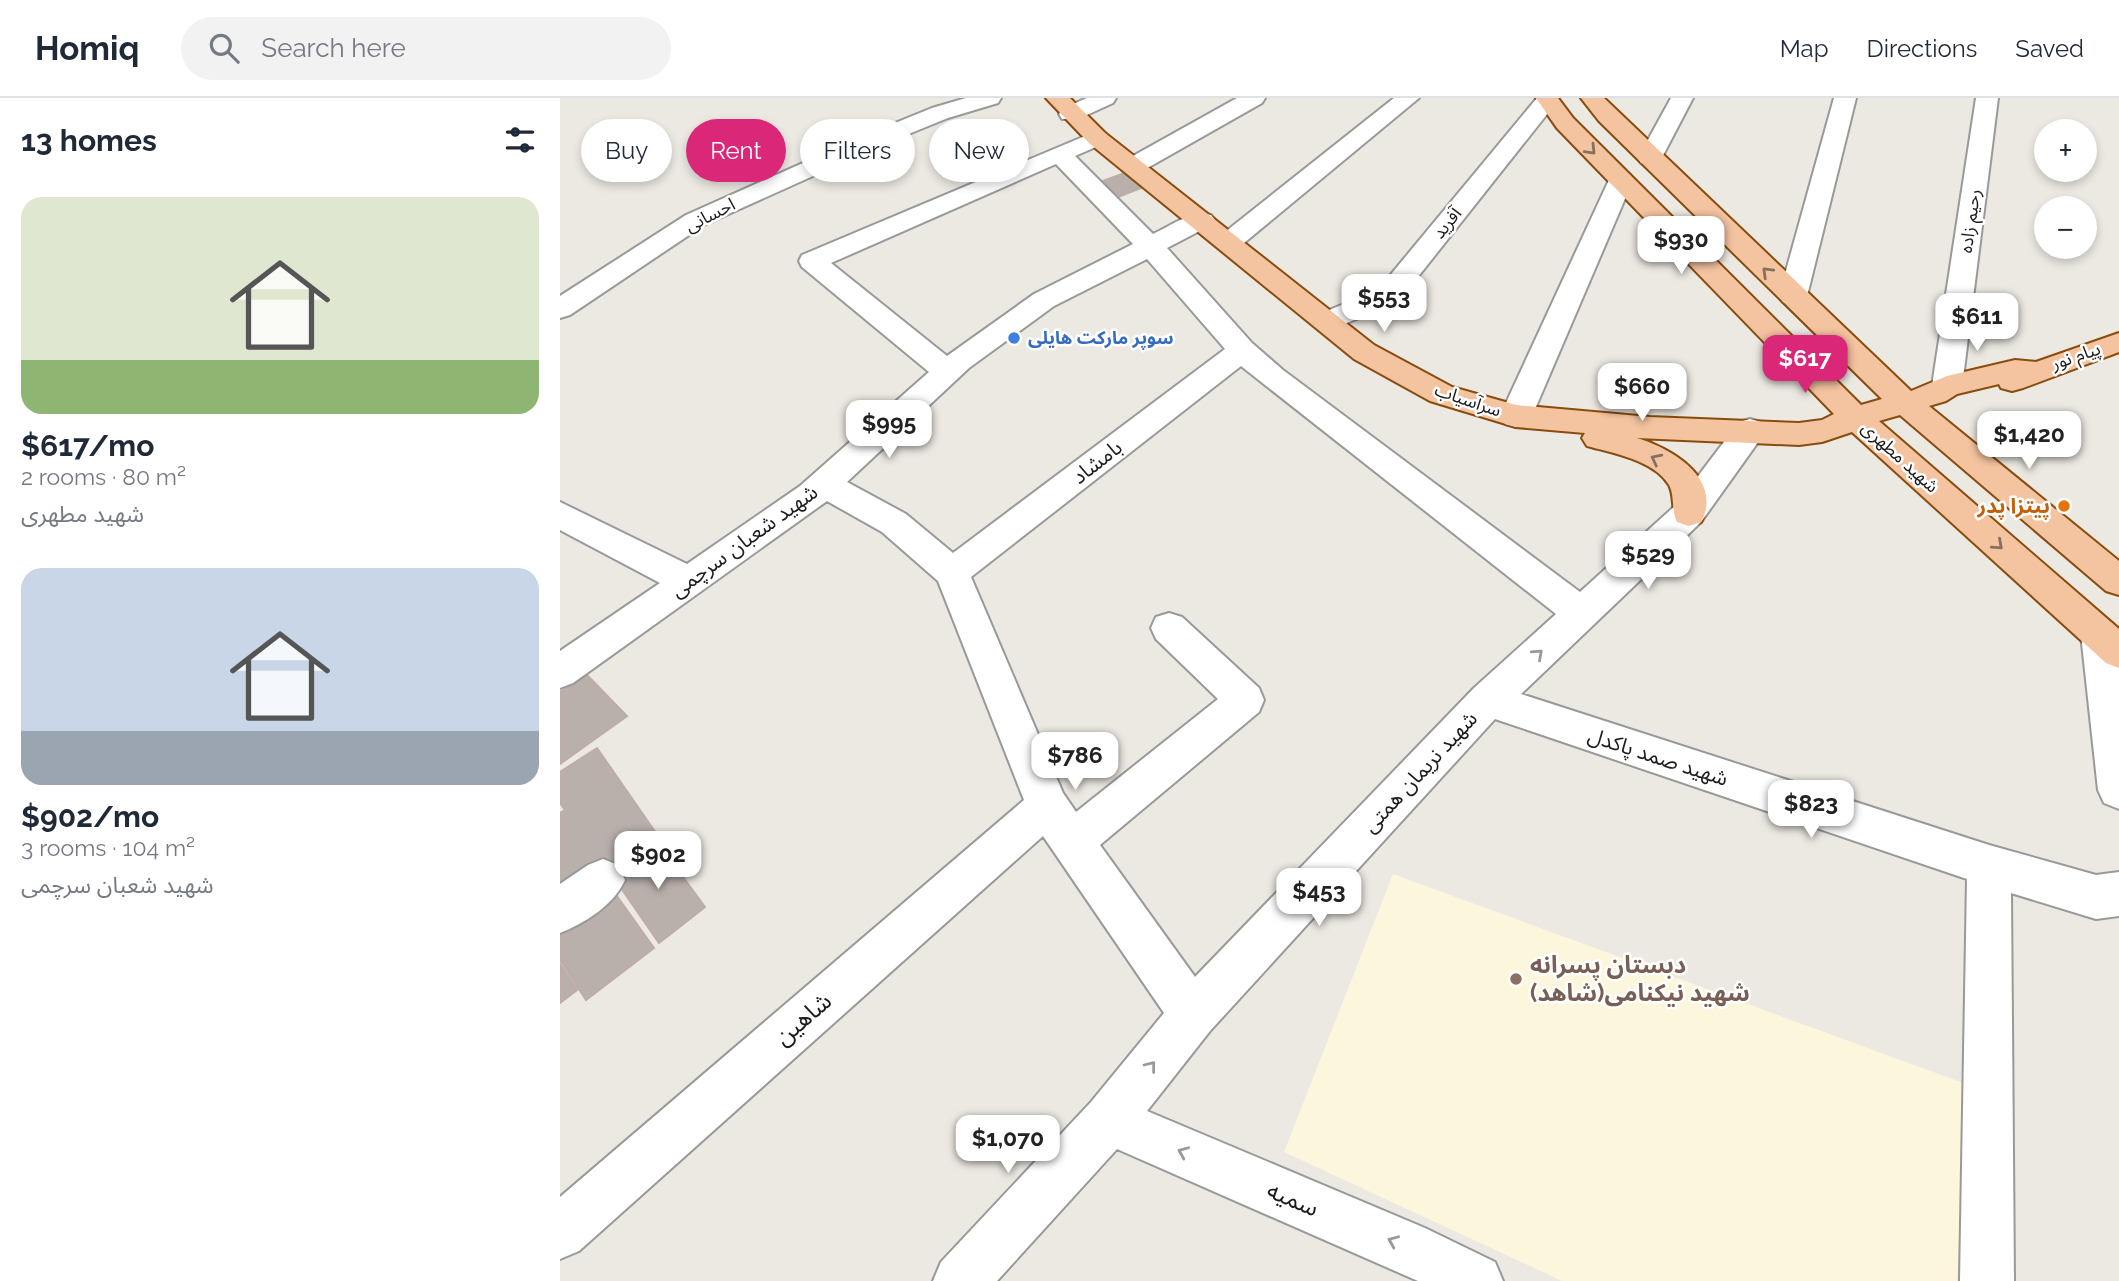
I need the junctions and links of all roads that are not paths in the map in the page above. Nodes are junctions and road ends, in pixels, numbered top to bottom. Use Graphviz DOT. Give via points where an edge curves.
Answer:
graph roads {
  1 [pos="990,98"];
  2 [pos="1105,98"];
  3 [pos="1254,98"];
  4 [pos="1408,98"];
  5 [pos="1592,98"];
  6 [pos="1682,98"];
  7 [pos="1845,98"];
  8 [pos="1987,98"];
  9 [pos="1548,99"];
  10 [pos="1064,106"];
  11 [pos="1097,138"];
  12 [pos="1059,154"];
  13 [pos="1650,158"];
  14 [pos="1133,166"];
  15 [pos="1621,180"];
  16 [pos="1202,220"];
  17 [pos="1229,242"];
  18 [pos="1150,246"];
  19 [pos="1793,296"];
  20 [pos="560,309"];
  21 [pos="1326,321"];
  22 [pos="2119,342"];
  23 [pos="1242,350"];
  24 [pos="947,371"];
  25 [pos="1929,394"];
  26 [pos="1516,416"];
  27 [pos="1853,419"];
  28 [pos="1759,430"];
  29 [pos="824,484"];
  30 [pos="1689,513"];
  31 [pos="560,515"];
  32 [pos="952,573"];
  33 [pos="2119,581"];
  34 [pos="688,582"];
  35 [pos="1582,614"];
  36 [pos="1169,628"];
  37 [pos="2109,643"];
  38 [pos="560,672"];
  39 [pos="1488,700"];
  40 [pos="2119,790"];
  41 [pos="1060,824"];
  42 [pos="1989,866"];
  43 [pos="603,880"];
  44 [pos="2119,894"];
  45 [pos="560,911"];
  46 [pos="1193,1014"];
  47 [pos="1109,1120"];
  48 [pos="560,1232"];
  49 [pos="1459,1277"];
  50 [pos="961,1281"];
  51 [pos="1987,1281"];
  1 -- 20 [label="street, احسانی" via="876,139 695,220"];
  2 -- 10 [label="street"];
  3 -- 14 [label="street"];
  4 -- 17 [label="street"];
  5 -- 13 [label="main road"];
  6 -- 13 [label="street"];
  7 -- 19 [label="street"];
  8 -- 25 [label="street, رحیم زاده"];
  9 -- 15 [label="main road, شهید مطهری, one-way"];
  9 -- 21 [label="street, آفرید" via="1388,296"];
  10 -- 11 [label="main road, سرآسیاب"];
  11 -- 12 [label="street"];
  11 -- 14 [label="main road, سرآسیاب"];
  12 -- 18 [label="street"];
  12 -- 24 [label="street" via="812,261"];
  19 -- 13 [label="main road, one-way"];
  14 -- 16 [label="main road, سرآسیاب"];
  15 -- 26 [label="street"];
  15 -- 27 [label="main road, شهید مطهری"];
  16 -- 17 [label="main road, سرآسیاب"];
  16 -- 18 [label="street, شهید شعبان سرچمی"];
  17 -- 21 [label="main road, سرآسیاب"];
  18 -- 23 [label="street"];
  18 -- 24 [label="street, شهید شعبان سرچمی" via="1044,300"];
  19 -- 25 [label="main road"];
  21 -- 26 [label="main road, سرآسیاب" via="1364,352 1441,394"];
  22 -- 25 [label="main road, پیام نور" via="2026,377 1956,395"];
  23 -- 32 [label="street, بامشاد"];
  23 -- 35 [label="street"];
  24 -- 29 [label="street, شهید شعبان سرچمی"];
  25 -- 27 [label="main road, پیام نور"];
  25 -- 33 [label="main road"];
  26 -- 28 [label="main road, سرآسیاب" via="1650,428"];
  30 -- 26 [label="main road, one-way" via="1686,486 1666,463 1629,446"];
  27 -- 28 [label="main road, سرآسیاب" via="1841,426 1787,435"];
  27 -- 37 [label="main road, شهید مطهری, one-way"];
  28 -- 30 [label="street, شهید نریمان همتی"];
  29 -- 32 [label="street" via="894,523"];
  29 -- 34 [label="street, شهید شعبان سرچمی"];
  30 -- 35 [label="street, شهید نریمان همتی"];
  31 -- 34 [label="street"];
  32 -- 41 [label="street"];
  34 -- 38 [label="street, شهید شعبان سرچمی"];
  39 -- 35 [label="street, شهید نریمان همتی, one-way"];
  36 -- 41 [label="street, شاهین" via="1245,700"];
  37 -- 40 [label="street"];
  39 -- 42 [label="street, شهید صمد پاکدل"];
  39 -- 46 [label="street, شهید نریمان همتی"];
  41 -- 46 [label="street"];
  41 -- 48 [label="street, شاهین"];
  42 -- 44 [label="street, شهید صمد پاکدل" via="2096,897"];
  42 -- 51 [label="street"];
  43 -- 45 [label="street"];
  47 -- 46 [label="street, شهید نریمان همتی, one-way"];
  49 -- 47 [label="street, سمیه, one-way" via="1406,1247"];
  47 -- 50 [label="street, شهید نریمان همتی"];
}
